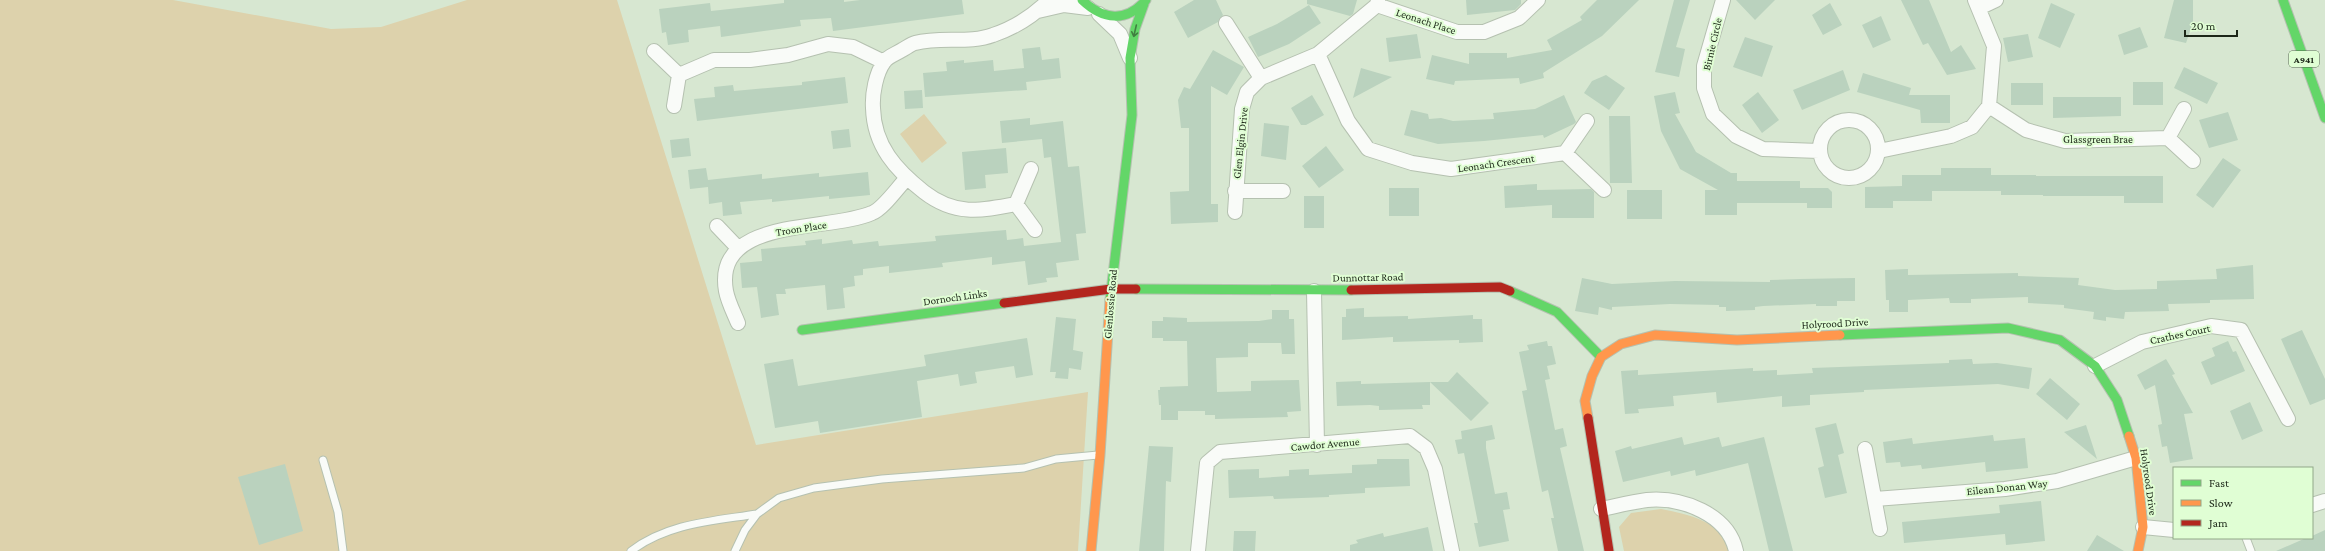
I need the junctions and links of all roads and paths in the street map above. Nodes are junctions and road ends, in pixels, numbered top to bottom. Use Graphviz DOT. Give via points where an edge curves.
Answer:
graph roads {
  1 [pos="1050,0"];
  2 [pos="1538,0"];
  3 [pos="1723,0"];
  4 [pos="1996,0"];
  5 [pos="2283,0"];
  6 [pos="1145,2"];
  7 [pos="1378,3"];
  8 [pos="1977,4"];
  9 [pos="1090,7"];
  10 [pos="1038,11"];
  11 [pos="1226,23"];
  12 [pos="654,51"];
  13 [pos="1318,54"];
  14 [pos="1130,58"];
  15 [pos="884,62"];
  16 [pos="679,75"];
  17 [pos="1261,78"];
  18 [pos="674,106"];
  19 [pos="1989,106"];
  20 [pos="2184,109"];
  21 [pos="2325,118"];
  22 [pos="1587,121"];
  23 [pos="2168,138"];
  24 [pos="1819,151"];
  25 [pos="1879,151"];
  26 [pos="1565,153"];
  27 [pos="2193,161"];
  28 [pos="1031,169"];
  29 [pos="907,178"];
  30 [pos="1235,190"];
  31 [pos="1283,190"];
  32 [pos="1604,190"];
  33 [pos="1016,204"];
  34 [pos="1235,212"];
  35 [pos="716,226"];
  36 [pos="1035,230"];
  37 [pos="738,248"];
  38 [pos="1111,289"];
  39 [pos="1314,291"];
  40 [pos="738,323"];
  41 [pos="802,330"];
  42 [pos="1601,357"];
  43 [pos="2095,366"];
  44 [pos="2288,419"];
  45 [pos="1317,445"];
  46 [pos="1865,449"];
  47 [pos="1100,454"];
  48 [pos="2136,458"];
  49 [pos="323,460"];
  50 [pos="1875,499"];
  51 [pos="2325,500"];
  52 [pos="2313,505"];
  53 [pos="1601,509"];
  54 [pos="757,514"];
  55 [pos="2143,526"];
  56 [pos="1880,529"];
  57 [pos="2173,530"];
  58 [pos="2246,539"];
  59 [pos="343,551"];
  60 [pos="631,551"];
  61 [pos="735,551"];
  62 [pos="1091,551"];
  63 [pos="1198,551"];
  64 [pos="1452,551"];
  65 [pos="1610,551"];
  66 [pos="1736,551"];
  67 [pos="2138,551"];
  68 [pos="2251,551"];
  1 -- 10 [label="street"];
  2 -- 7 [label="street, Leonach Place" via="1519,18 1484,32 1457,32"];
  3 -- 24 [label="street, Birnie Circle" via="1704,66 1704,88 1713,114 1736,136 1763,149"];
  4 -- 8 [label="street"];
  5 -- 21 [label="street, A941"];
  6 -- 9 [label="street" via="1134,12 1123,16 1111,17"];
  6 -- 14 [label="street, Glenlossie Road, one-way" via="1135,29"];
  7 -- 13 [label="street, Glen Elgin Drive"];
  8 -- 19 [label="street" via="1994,46"];
  9 -- 10 [label="street" via="1064,6"];
  9 -- 14 [label="street, Glenlossie Road" via="1120,34"];
  10 -- 15 [label="street" via="992,36 915,43"];
  11 -- 17 [label="street"];
  12 -- 16 [label="street"];
  13 -- 17 [label="street, Glen Elgin Drive"];
  13 -- 26 [label="street, Leonach Crescent" via="1348,121 1368,150 1412,163 1451,169"];
  14 -- 38 [label="street, Glenlossie Road" via="1132,115"];
  15 -- 16 [label="street" via="852,46 828,44 788,56 714,60"];
  15 -- 29 [label="street" via="875,85 872,102 875,130 887,156"];
  16 -- 18 [label="street"];
  17 -- 30 [label="street, Glen Elgin Drive" via="1248,92 1242,109"];
  19 -- 23 [label="street, Glassgreen Brae" via="2026,130 2065,141"];
  19 -- 25 [label="street" via="1972,128 1951,136"];
  20 -- 23 [label="street"];
  22 -- 26 [label="street"];
  23 -- 27 [label="street"];
  24 -- 25 [label="street" via="1822,163 1829,171 1840,178 1851,179 1865,174 1873,167"];
  24 -- 25 [label="street" via="1827,129 1847,120 1857,121 1868,127 1875,134"];
  26 -- 32 [label="street"];
  28 -- 33 [label="street"];
  29 -- 33 [label="street" via="936,201 954,209 983,211"];
  29 -- 37 [label="street, Troon Place" via="874,212 849,222 789,228 760,236"];
  30 -- 31 [label="street, Glen Elgin Drive"];
  30 -- 34 [label="street, Glen Elgin Drive"];
  33 -- 36 [label="street"];
  35 -- 37 [label="street"];
  37 -- 40 [label="street" via="730,259 726,272 726,291"];
  38 -- 39 [label="street, Dunnottar Road"];
  38 -- 41 [label="street, Dornoch Links"];
  38 -- 47 [label="street, Glenlossie Road"];
  39 -- 42 [label="street, Dunnottar Road" via="1500,286 1557,312"];
  39 -- 45 [label="street"];
  42 -- 43 [label="street, Holyrood Drive" via="1621,344 1655,334 1736,340 2008,328 2060,340"];
  42 -- 53 [label="street" via="1584,401"];
  43 -- 44 [label="street, Crathes Court" via="2142,342 2211,326 2241,330"];
  43 -- 48 [label="street, Holyrood Drive" via="2117,400"];
  45 -- 63 [label="street, Cawdor Avenue" via="1220,452 1207,463"];
  45 -- 64 [label="street, Cawdor Avenue" via="1410,436 1426,448 1435,469"];
  46 -- 50 [label="street"];
  47 -- 54 [label="lane" via="1056,459 1024,468 882,478 814,488 779,498"];
  47 -- 62 [label="street, Glenlossie Road"];
  48 -- 50 [label="street, Eilean Donan Way" via="2057,481 2005,489"];
  48 -- 55 [label="street, Holyrood Drive"];
  49 -- 59 [label="lane" via="338,512"];
  50 -- 56 [label="street"];
  51 -- 52 [label="street"];
  53 -- 65 [label="street"];
  53 -- 66 [label="street" via="1648,500 1673,501 1696,508 1727,528"];
  54 -- 60 [label="lane" via="672,529 652,536"];
  54 -- 61 [label="lane" via="745,530"];
  55 -- 57 [label="street"];
  55 -- 67 [label="street, Holyrood Drive"];
  58 -- 68 [label="lane"];
}
